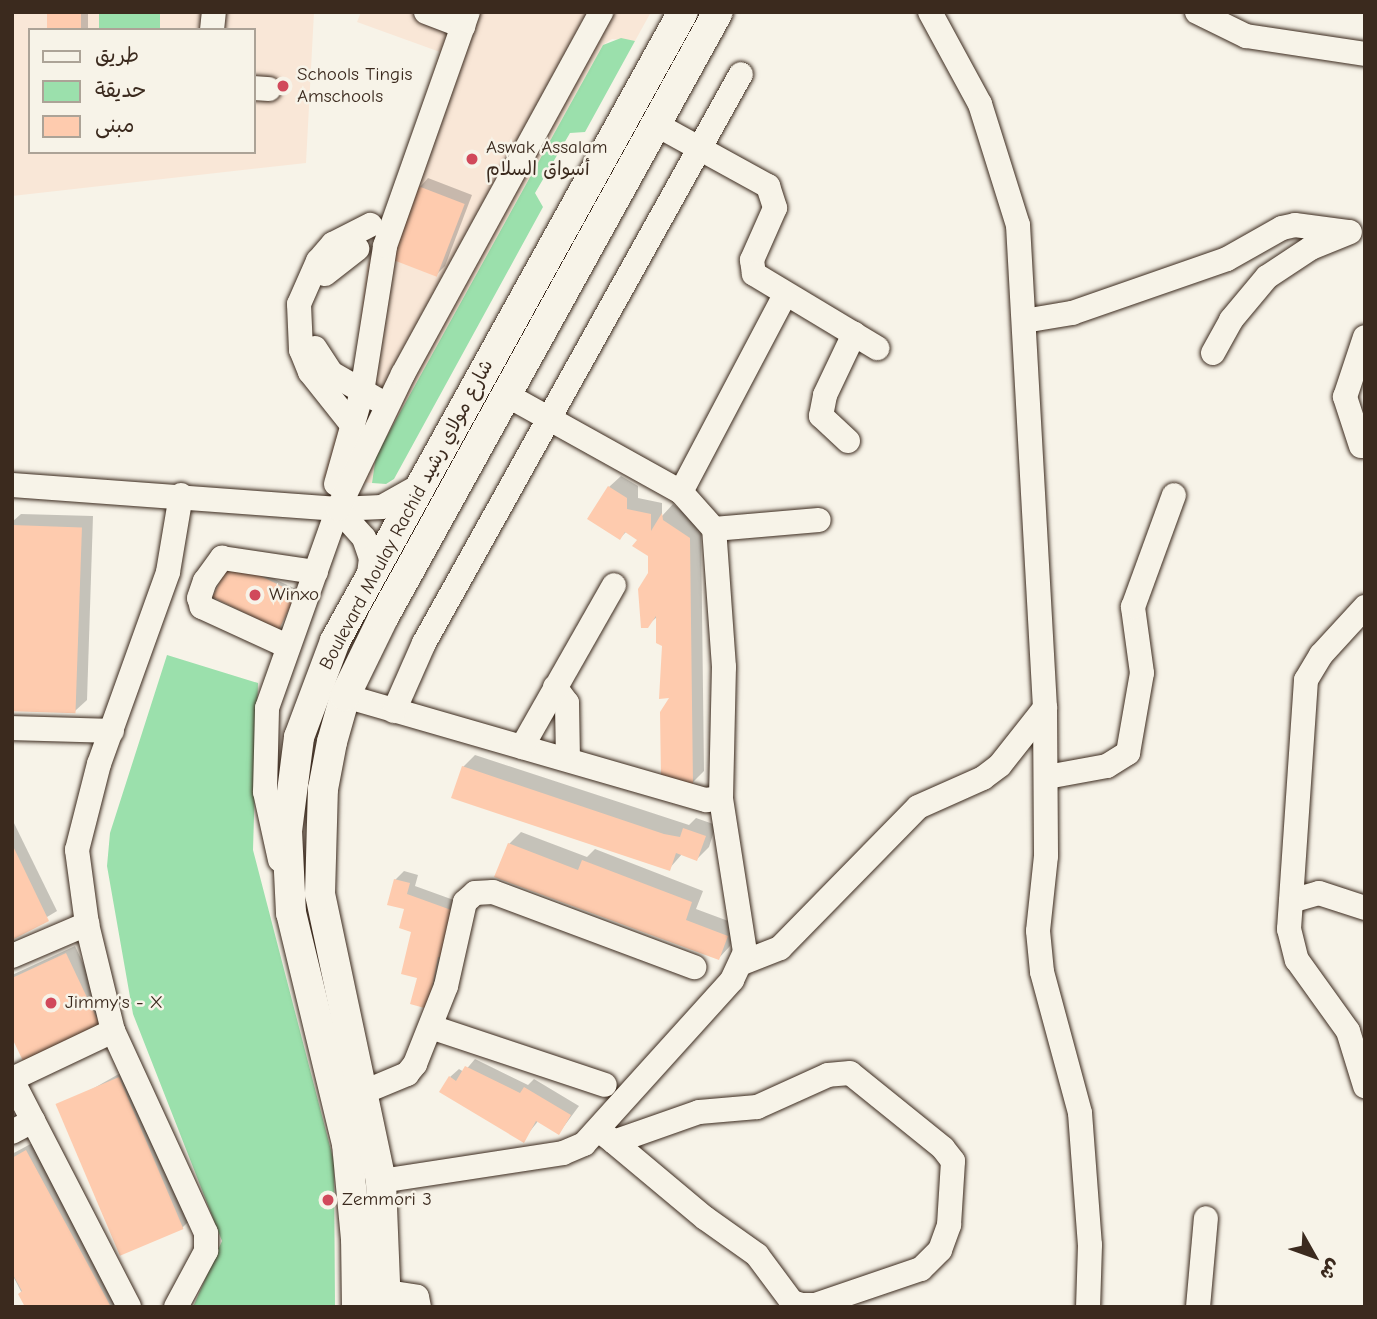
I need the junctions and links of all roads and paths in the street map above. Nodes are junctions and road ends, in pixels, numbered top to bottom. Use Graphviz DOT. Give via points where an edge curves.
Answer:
graph roads {
  1 [pos="426,12"];
  2 [pos="601,12"];
  3 [pos="683,12"];
  4 [pos="718,12"];
  5 [pos="930,12"];
  6 [pos="1197,12"];
  7 [pos="465,19"];
  8 [pos="1365,54"];
  9 [pos="741,74"];
  10 [pos="657,125"];
  11 [pos="704,149"];
  12 [pos="370,225"];
  13 [pos="1356,232"];
  14 [pos="357,249"];
  15 [pos="785,295"];
  16 [pos="1024,321"];
  17 [pos="854,334"];
  18 [pos="1365,337"];
  19 [pos="877,348"];
  20 [pos="1213,353"];
  21 [pos="362,392"];
  22 [pos="507,395"];
  23 [pos="388,404"];
  24 [pos="551,419"];
  25 [pos="353,426"];
  26 [pos="848,441"];
  27 [pos="1362,446"];
  28 [pos="422,484"];
  29 [pos="12,485"];
  30 [pos="681,492"];
  31 [pos="181,495"];
  32 [pos="1174,495"];
  33 [pos="334,508"];
  34 [pos="819,520"];
  35 [pos="713,529"];
  36 [pos="168,572"];
  37 [pos="316,572"];
  38 [pos="205,581"];
  39 [pos="368,582"];
  40 [pos="614,585"];
  41 [pos="1365,607"];
  42 [pos="287,646"];
  43 [pos="555,687"];
  44 [pos="345,696"];
  45 [pos="1045,708"];
  46 [pos="394,712"];
  47 [pos="12,728"];
  48 [pos="112,731"];
  49 [pos="523,747"];
  50 [pos="568,759"];
  51 [pos="1047,778"];
  52 [pos="721,798"];
  53 [pos="1291,901"];
  54 [pos="1365,908"];
  55 [pos="291,913"];
  56 [pos="87,925"];
  57 [pos="12,956"];
  58 [pos="742,963"];
  59 [pos="694,967"];
  60 [pos="431,1027"];
  61 [pos="113,1031"];
  62 [pos="12,1080"];
  63 [pos="605,1085"];
  64 [pos="1365,1086"];
  65 [pos="364,1092"];
  66 [pos="23,1127"];
  67 [pos="607,1137"];
  68 [pos="382,1181"];
  69 [pos="1206,1218"];
  70 [pos="386,1300"];
  71 [pos="129,1307"];
  72 [pos="176,1307"];
  73 [pos="357,1307"];
  74 [pos="419,1307"];
  75 [pos="1088,1307"];
  76 [pos="1198,1307"];
  1 -- 7 [label="street"];
  2 -- 23 [label="street"];
  3 -- 28 [label="main road, Boulevard Moulay Rachid شارع مولاي رشيد"];
  4 -- 10 [label="main road, Boulevard Moulay Rachid شارع مولاي رشيد"];
  5 -- 16 [label="street" via="960,62 995,142 1018,225"];
  6 -- 8 [label="street" via="1246,36"];
  7 -- 21 [label="street" via="383,253"];
  9 -- 11 [label="street"];
  10 -- 11 [label="street"];
  10 -- 22 [label="main road, Boulevard Moulay Rachid شارع مولاي رشيد"];
  11 -- 15 [label="street" via="761,180 772,192 775,208 751,265 757,277"];
  11 -- 24 [label="street"];
  12 -- 25 [label="street" via="353,230 318,261 299,304 301,350 310,372"];
  13 -- 16 [label="street" via="1295,225 1282,228 1227,259 1072,313"];
  13 -- 20 [label="street" via="1289,260 1267,277 1231,320"];
  14 -- 21 [label="street" via="327,271 314,295 309,323 319,358 331,373"];
  15 -- 17 [label="street"];
  15 -- 30 [label="street"];
  16 -- 45 [label="street"];
  17 -- 19 [label="street"];
  17 -- 26 [label="street" via="821,416"];
  18 -- 27 [label="street" via="1345,397"];
  21 -- 23 [label="street"];
  21 -- 25 [label="street"];
  22 -- 24 [label="street"];
  22 -- 44 [label="main road, Boulevard Moulay Rachid شارع مولاي رشيد"];
  23 -- 33 [label="street"];
  24 -- 30 [label="street"];
  24 -- 46 [label="street" via="424,643"];
  25 -- 33 [label="street"];
  28 -- 33 [label="street" via="382,507"];
  28 -- 39 [label="main road, Boulevard Moulay Rachid شارع مولاي رشيد"];
  29 -- 31 [label="street"];
  30 -- 35 [label="street"];
  31 -- 33 [label="street"];
  31 -- 36 [label="street"];
  32 -- 51 [label="street" via="1133,607 1143,664 1128,753 1107,766"];
  33 -- 37 [label="street"];
  33 -- 39 [label="street" via="364,538 371,558"];
  34 -- 35 [label="street"];
  35 -- 52 [label="street" via="724,667"];
  36 -- 38 [label="street"];
  36 -- 48 [label="street"];
  37 -- 38 [label="street" via="222,558 215,561"];
  37 -- 42 [label="street"];
  38 -- 42 [label="street" via="199,598 202,607"];
  39 -- 55 [label="main road, Boulevard Moulay Rachid شارع مولاي رشيد" via="335,641 299,737 287,831"];
  40 -- 43 [label="street"];
  41 -- 53 [label="street" via="1321,655 1306,680"];
  42 -- 55 [label="street" via="267,708 265,792"];
  43 -- 49 [label="street"];
  43 -- 50 [label="street" via="568,703"];
  44 -- 46 [label="street"];
  44 -- 65 [label="main road, Boulevard Moulay Rachid شارع مولاي رشيد" via="323,789 320,894"];
  45 -- 51 [label="street"];
  45 -- 58 [label="street" via="1000,765 983,778 918,807 780,948"];
  46 -- 49 [label="street"];
  47 -- 48 [label="street"];
  48 -- 56 [label="street" via="77,850"];
  49 -- 50 [label="street"];
  50 -- 52 [label="street" via="706,800"];
  51 -- 75 [label="street" via="1038,931 1042,972 1080,1112 1090,1245"];
  52 -- 58 [label="street" via="744,934"];
  53 -- 54 [label="street" via="1319,893"];
  53 -- 64 [label="street" via="1291,948 1348,1031"];
  55 -- 73 [label="main road, Boulevard Moulay Rachid شارع مولاي رشيد" via="346,1144 356,1239"];
  56 -- 57 [label="street"];
  56 -- 61 [label="street"];
  58 -- 67 [label="street"];
  59 -- 60 [label="street" via="481,891 465,902"];
  60 -- 63 [label="street"];
  60 -- 65 [label="street" via="407,1074"];
  61 -- 62 [label="street"];
  61 -- 72 [label="street" via="206,1233 206,1251"];
  62 -- 66 [label="street"];
  65 -- 68 [label="main road, Boulevard Moulay Rachid شارع مولاي رشيد"];
  66 -- 71 [label="street"];
  67 -- 67 [label="street" via="757,1255 792,1301 801,1305 815,1305 921,1269 940,1251 949,1225 953,1161 871,1086 850,1073 828,1075 757,1107 699,1112"];
  67 -- 68 [label="street" via="563,1153"];
  68 -- 70 [label="main road, Boulevard Moulay Rachid شارع مولاي رشيد"];
  69 -- 76 [label="street"];
  70 -- 74 [label="street" via="416,1297"];
}
